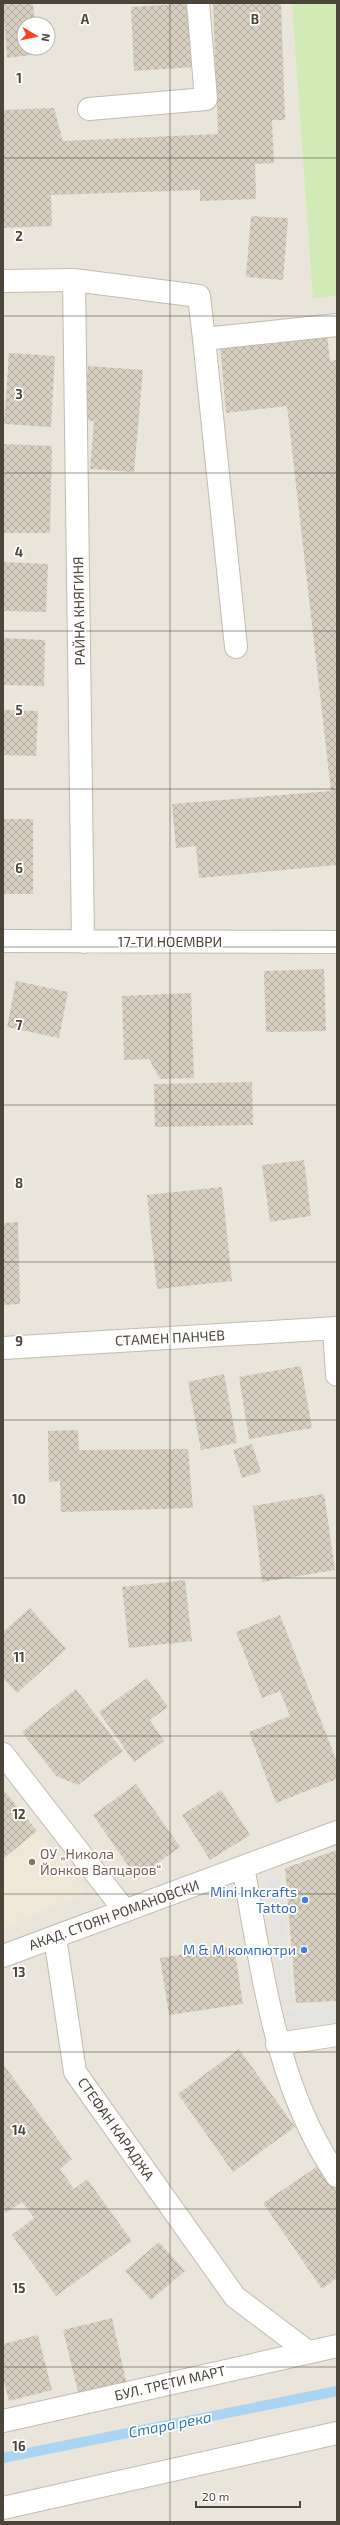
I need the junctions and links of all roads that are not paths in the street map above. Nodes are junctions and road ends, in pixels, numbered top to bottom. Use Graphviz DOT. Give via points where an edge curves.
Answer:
graph roads {
  1 [pos="198,3"];
  2 [pos="89,109"];
  3 [pos="74,280"];
  4 [pos="3,281"];
  5 [pos="337,325"];
  6 [pos="204,339"];
  7 [pos="236,647"];
  8 [pos="3,940"];
  9 [pos="83,942"];
  10 [pos="337,942"];
  11 [pos="336,1328"];
  12 [pos="3,1348"];
  13 [pos="337,1375"];
  14 [pos="3,1754"];
  15 [pos="337,1832"];
  16 [pos="243,1867"];
  17 [pos="125,1911"];
  18 [pos="55,1937"];
  19 [pos="3,1956"];
  20 [pos="337,2035"];
  21 [pos="277,2044"];
  22 [pos="337,2176"];
  23 [pos="337,2346"];
  24 [pos="308,2352"];
  25 [pos="3,2421"];
  26 [pos="337,2433"];
  27 [pos="3,2508"];
  1 -- 2 [label="street" via="206,99"];
  3 -- 4 [label="street"];
  3 -- 6 [label="street" via="199,296"];
  3 -- 9 [label="street, РАЙНА КНЯГИНЯ"];
  5 -- 6 [label="street"];
  6 -- 7 [label="street"];
  8 -- 9 [label="street, 17-ТИ НОЕМВРИ"];
  9 -- 10 [label="street, 17-ТИ НОЕМВРИ"];
  11 -- 12 [label="street, СТАМЕН ПАНЧЕВ"];
  11 -- 13 [label="street"];
  14 -- 17 [label="street"];
  15 -- 16 [label="street, АКАД. СТОЯН РОМАНОВСКИ"];
  16 -- 17 [label="street, АКАД. СТОЯН РОМАНОВСКИ"];
  16 -- 21 [label="street"];
  17 -- 18 [label="street, АКАД. СТОЯН РОМАНОВСКИ"];
  18 -- 19 [label="street, АКАД. СТОЯН РОМАНОВСКИ"];
  18 -- 24 [label="street, СТЕФАН КАРАДЖА" via="75,2072 234,2297"];
  20 -- 21 [label="street"];
  21 -- 22 [label="street" via="317,2147"];
  23 -- 24 [label="street, БУЛ. ТРЕТИ МАРТ"];
  24 -- 25 [label="street, БУЛ. ТРЕТИ МАРТ"];
  26 -- 27 [label="street"];
}
